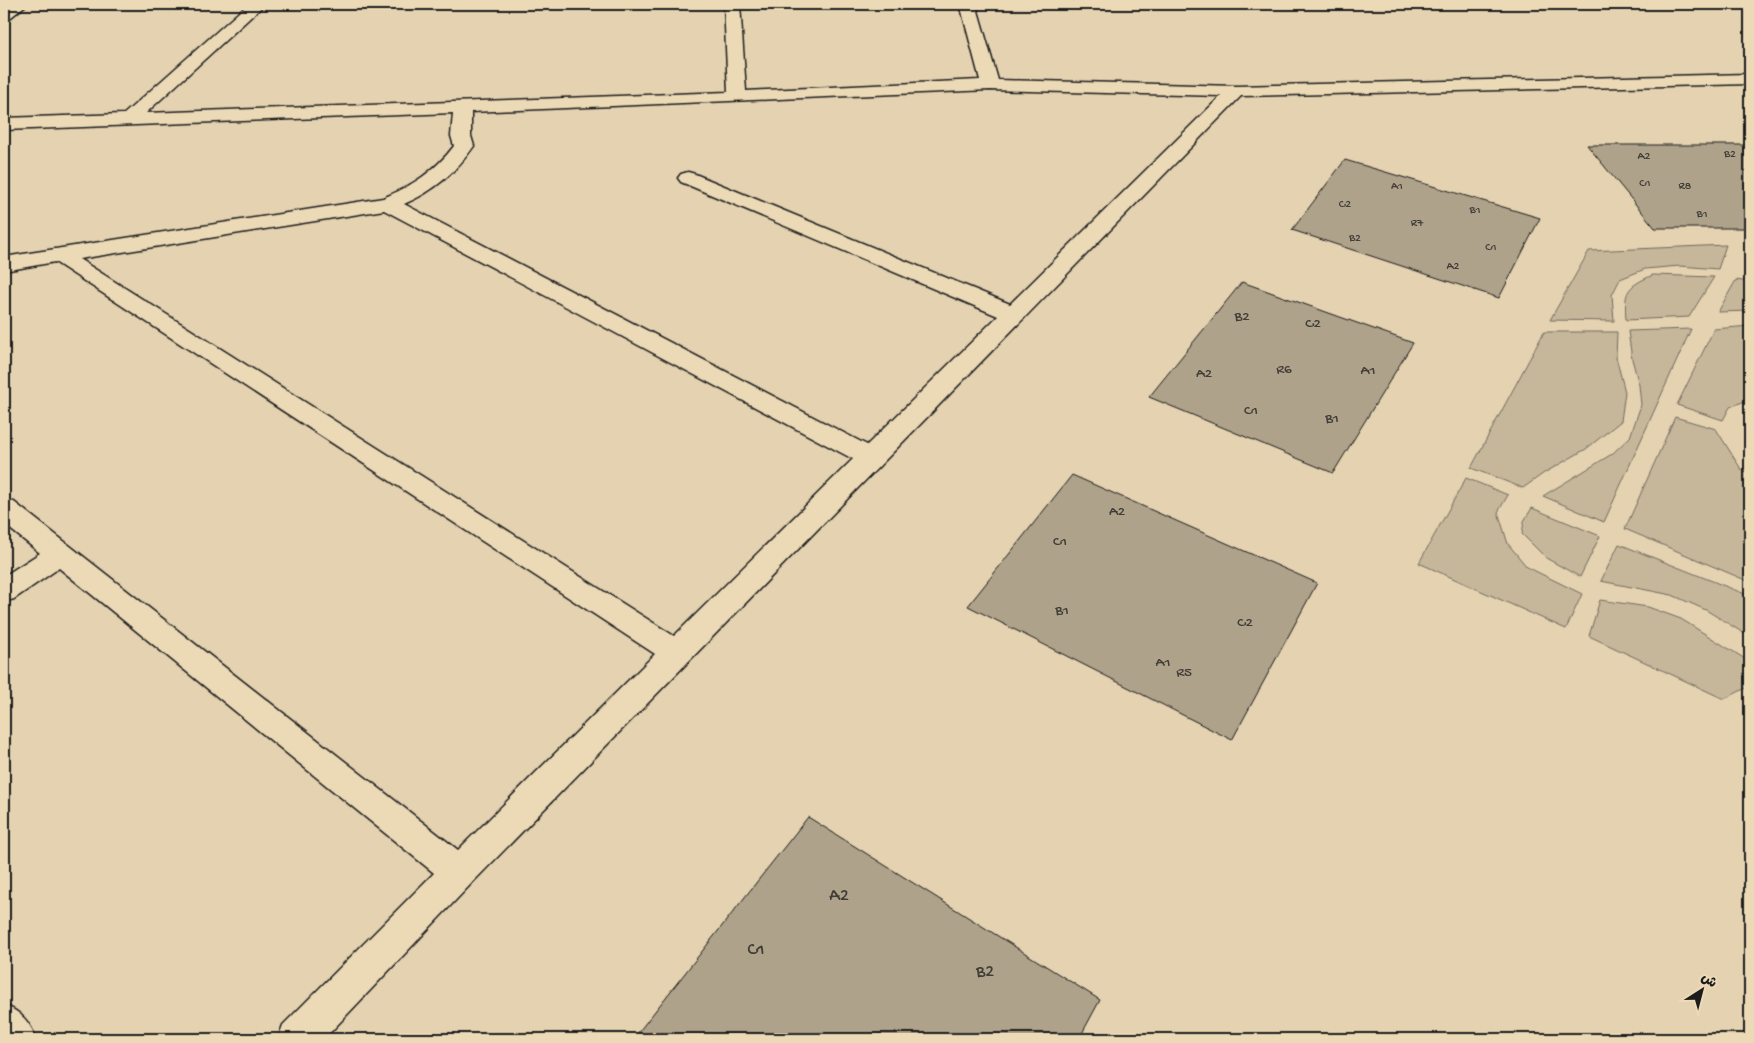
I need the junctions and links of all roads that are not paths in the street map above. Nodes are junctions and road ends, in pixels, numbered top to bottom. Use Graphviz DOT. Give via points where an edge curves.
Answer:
graph roads {
  1 [pos="19,4"];
  2 [pos="257,4"];
  3 [pos="732,4"];
  4 [pos="968,4"];
  5 [pos="4,16"];
  6 [pos="1750,79"];
  7 [pos="990,85"];
  8 [pos="1236,91"];
  9 [pos="736,98"];
  10 [pos="462,107"];
  11 [pos="129,119"];
  12 [pos="4,124"];
  13 [pos="688,178"];
  14 [pos="387,203"];
  15 [pos="58,255"];
  16 [pos="4,264"];
  17 [pos="1014,314"];
  18 [pos="871,458"];
  19 [pos="4,509"];
  20 [pos="59,554"];
  21 [pos="4,591"];
  22 [pos="677,653"];
  23 [pos="459,872"];
  24 [pos="4,1024"];
  25 [pos="17,1039"];
  26 [pos="297,1039"];
  1 -- 5 [label="street"];
  2 -- 11 [label="street"];
  3 -- 9 [label="street"];
  4 -- 7 [label="street"];
  6 -- 8 [label="street"];
  7 -- 8 [label="street"];
  7 -- 9 [label="street"];
  8 -- 17 [label="street"];
  9 -- 10 [label="street"];
  10 -- 11 [label="street"];
  10 -- 14 [label="street" via="464,146 455,160 416,193"];
  11 -- 12 [label="street"];
  13 -- 17 [label="street"];
  14 -- 15 [label="street"];
  14 -- 18 [label="street"];
  15 -- 16 [label="street"];
  15 -- 22 [label="street"];
  17 -- 18 [label="street"];
  18 -- 22 [label="street"];
  19 -- 20 [label="street"];
  20 -- 21 [label="street"];
  20 -- 23 [label="street"];
  22 -- 23 [label="street"];
  23 -- 26 [label="street"];
  24 -- 25 [label="street"];
}
